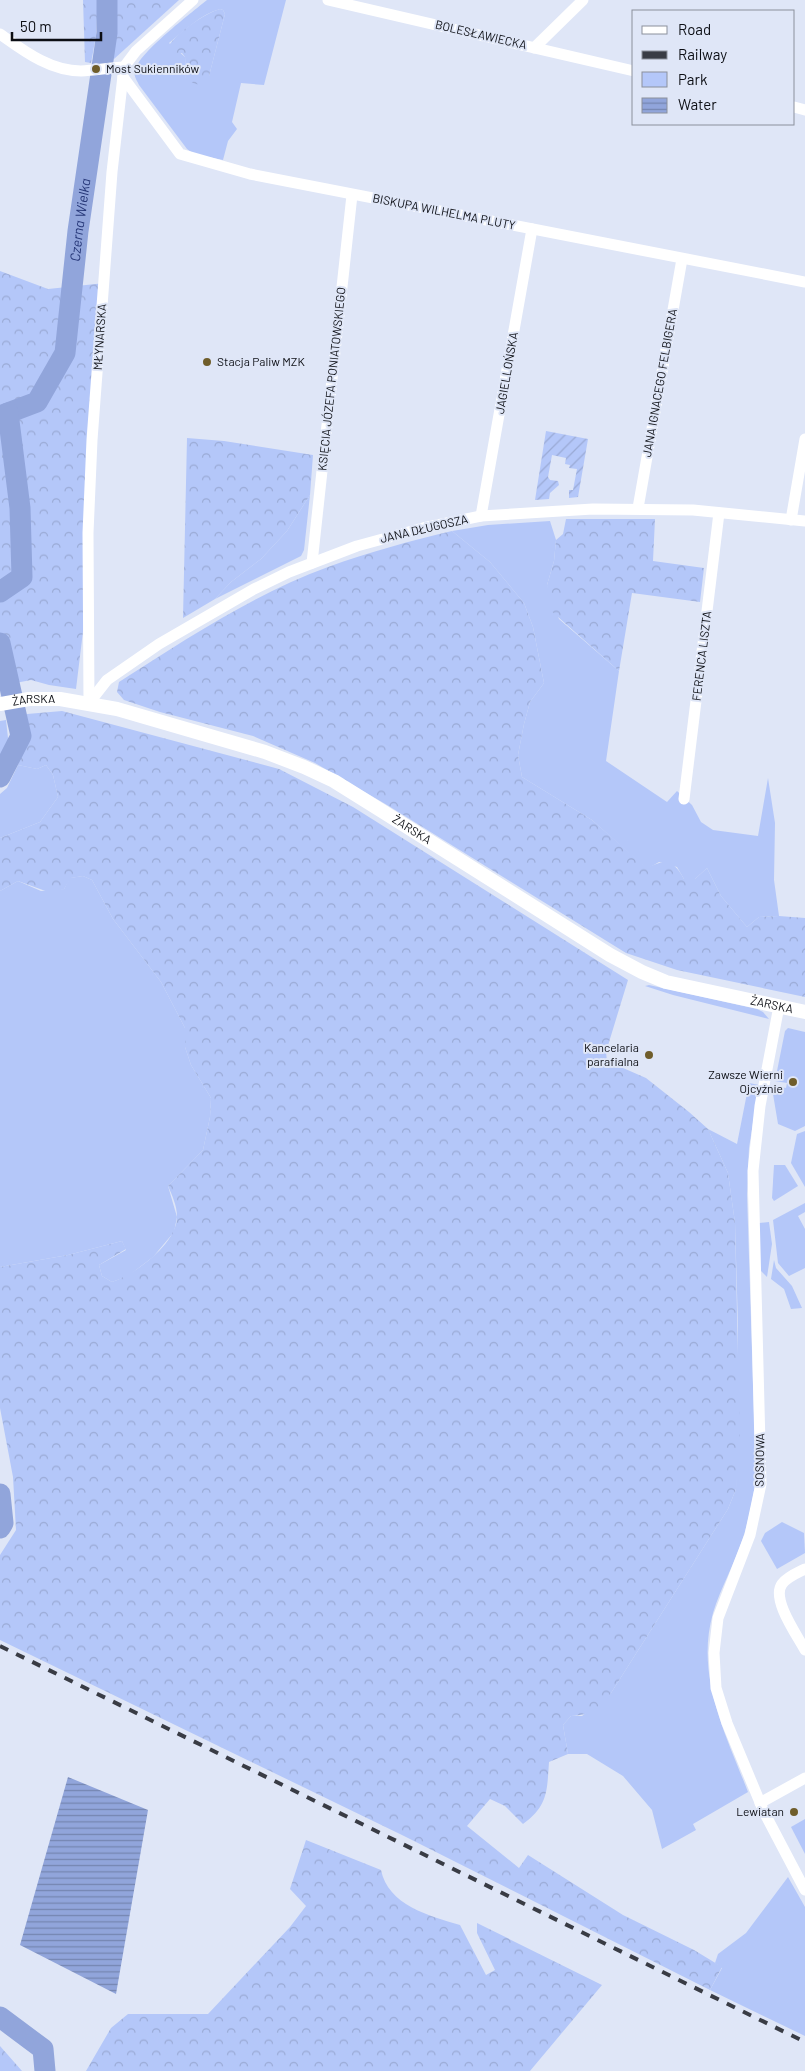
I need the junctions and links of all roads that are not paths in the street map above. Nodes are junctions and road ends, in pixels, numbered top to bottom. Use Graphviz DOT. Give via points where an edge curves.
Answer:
graph roads {
  1 [pos="192,0"];
  2 [pos="328,0"];
  3 [pos="583,0"];
  4 [pos="0,34"];
  5 [pos="534,48"];
  6 [pos="120,70"];
  7 [pos="632,71"];
  8 [pos="352,195"];
  9 [pos="532,229"];
  10 [pos="682,259"];
  11 [pos="805,282"];
  12 [pos="805,439"];
  13 [pos="638,508"];
  14 [pos="719,513"];
  15 [pos="481,516"];
  16 [pos="791,520"];
  17 [pos="805,521"];
  18 [pos="312,562"];
  19 [pos="89,703"];
  20 [pos="0,704"];
  21 [pos="684,798"];
  22 [pos="779,1006"];
  23 [pos="805,1012"];
  24 [pos="805,1569"];
  25 [pos="805,1650"];
  26 [pos="805,1778"];
  27 [pos="760,1803"];
  28 [pos="805,1890"];
  1 -- 6 [label="street"];
  2 -- 5 [label="street, BOLESŁAWIECKA"];
  3 -- 5 [label="street"];
  4 -- 6 [label="street" via="29,55 56,67 79,71"];
  5 -- 7 [label="street, BOLESŁAWIECKA"];
  6 -- 8 [label="street, BISKUPA WILHELMA PLUTY" via="180,154 250,174"];
  6 -- 19 [label="street, MŁYNARSKA" via="92,440 88,533"];
  8 -- 9 [label="street, BISKUPA WILHELMA PLUTY"];
  8 -- 18 [label="street, KSIĘCIA JÓZEFA PONIATOWSKIEGO"];
  9 -- 10 [label="street, BISKUPA WILHELMA PLUTY"];
  9 -- 15 [label="street, JAGIELLOŃSKA"];
  10 -- 11 [label="street, BISKUPA WILHELMA PLUTY"];
  10 -- 13 [label="street, JANA IGNACEGO FELBIGERA"];
  12 -- 16 [label="street"];
  13 -- 14 [label="street, JANA DŁUGOSZA"];
  13 -- 15 [label="street, JANA DŁUGOSZA"];
  14 -- 16 [label="street, JANA DŁUGOSZA"];
  14 -- 21 [label="street, FERENCA LISZTA"];
  15 -- 18 [label="street, JANA DŁUGOSZA" via="397,534"];
  16 -- 17 [label="street, JANA DŁUGOSZA"];
  18 -- 19 [label="street, JANA DŁUGOSZA" via="225,604 159,644 107,680"];
  19 -- 20 [label="street, ŻARSKA" via="29,699"];
  19 -- 22 [label="street, ŻARSKA" via="176,725 304,767 334,781 630,966 679,985"];
  22 -- 23 [label="street, ŻARSKA"];
  22 -- 27 [label="street, SOSNOWA" via="760,1106 752,1171 761,1484 750,1535 718,1618 714,1654 716,1688 721,1706"];
  24 -- 25 [label="street" via="783,1582 778,1594"];
  26 -- 27 [label="street"];
  27 -- 28 [label="street, SOSNOWA"];
}
